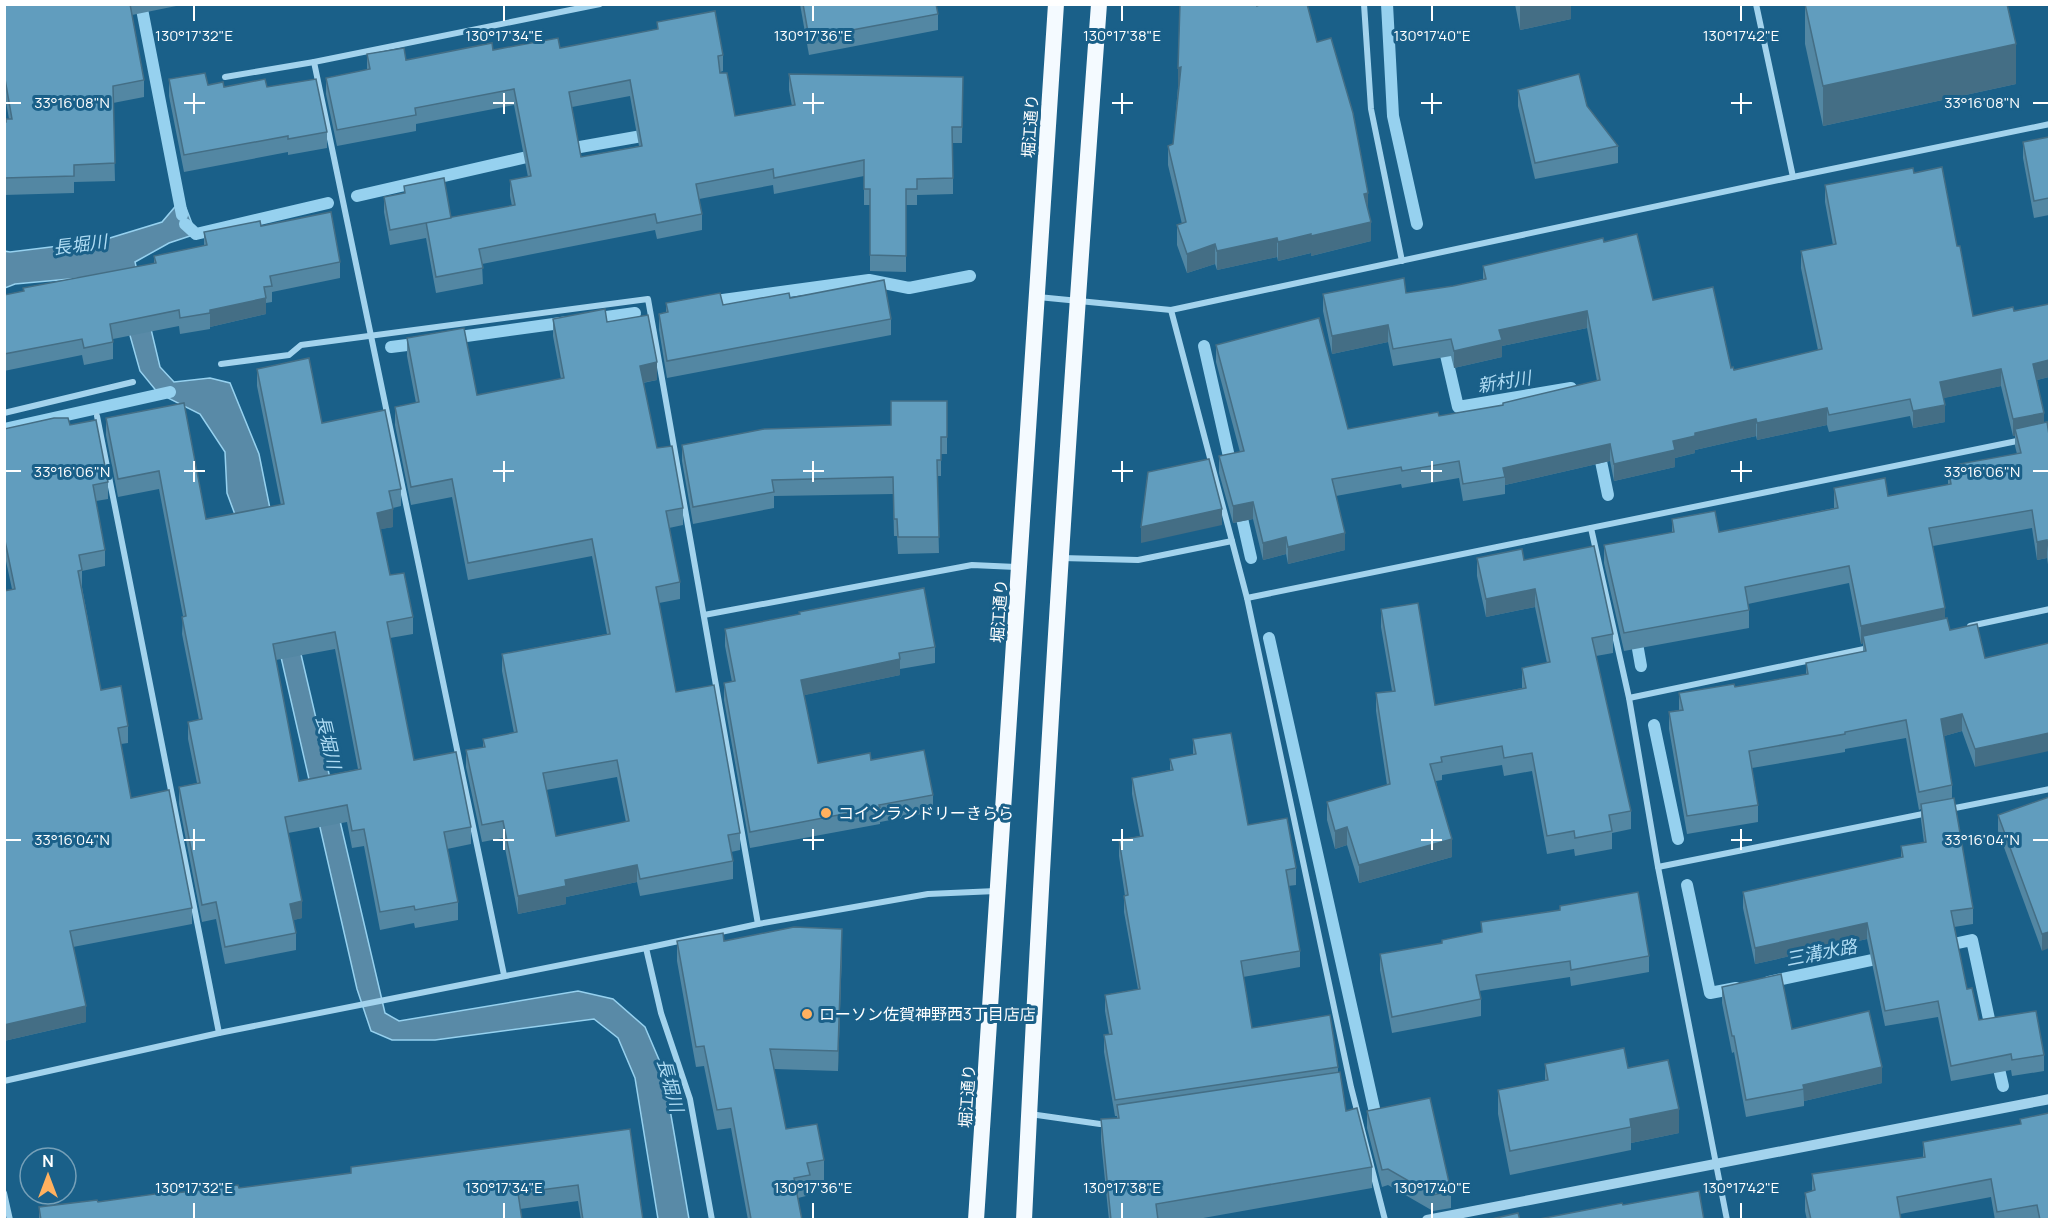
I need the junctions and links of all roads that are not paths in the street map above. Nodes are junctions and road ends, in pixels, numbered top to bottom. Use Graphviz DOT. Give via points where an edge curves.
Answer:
graph roads {
  1 [pos="600,4"];
  2 [pos="1056,4"];
  3 [pos="1099,4"];
  4 [pos="1364,4"];
  5 [pos="1756,4"];
  6 [pos="314,62"];
  7 [pos="225,77"];
  8 [pos="2049,124"];
  9 [pos="1793,177"];
  10 [pos="1402,261"];
  11 [pos="1037,297"];
  12 [pos="1077,301"];
  13 [pos="1171,310"];
  14 [pos="370,336"];
  15 [pos="221,364"];
  16 [pos="133,382"];
  17 [pos="4,413"];
  18 [pos="97,417"];
  19 [pos="2026,439"];
  20 [pos="1591,528"];
  21 [pos="1232,541"];
  22 [pos="1061,558"];
  23 [pos="1020,568"];
  24 [pos="1247,598"];
  25 [pos="2049,609"];
  26 [pos="704,615"];
  27 [pos="1968,627"];
  28 [pos="1874,646"];
  29 [pos="1629,698"];
  30 [pos="2049,789"];
  31 [pos="1946,809"];
  32 [pos="1934,812"];
  33 [pos="1658,867"];
  34 [pos="999,891"];
  35 [pos="758,924"];
  36 [pos="646,948"];
  37 [pos="504,975"];
  38 [pos="219,1033"];
  39 [pos="4,1081"];
  40 [pos="1351,1087"];
  41 [pos="1340,1088"];
  42 [pos="2049,1099"];
  43 [pos="1029,1114"];
  44 [pos="1112,1122"];
  45 [pos="1716,1163"];
  46 [pos="4,1193"];
  47 [pos="10,1220"];
  48 [pos="712,1220"];
  49 [pos="976,1220"];
  50 [pos="1024,1220"];
  51 [pos="1385,1220"];
  52 [pos="1426,1220"];
  53 [pos="1727,1220"];
  1 -- 6 [label="street"];
  2 -- 11 [label="highway, 堀江通り"];
  3 -- 12 [label="highway"];
  4 -- 10 [label="street" via="1371,109"];
  5 -- 9 [label="street"];
  6 -- 7 [label="street"];
  6 -- 14 [label="street"];
  8 -- 9 [label="street"];
  9 -- 10 [label="street"];
  10 -- 13 [label="street"];
  11 -- 12 [label="street"];
  11 -- 23 [label="highway, 堀江通り"];
  12 -- 13 [label="street"];
  12 -- 22 [label="highway"];
  13 -- 21 [label="street"];
  14 -- 15 [label="street" via="301,345 289,355"];
  14 -- 26 [label="street" via="648,298"];
  14 -- 37 [label="street"];
  16 -- 17 [label="street"];
  18 -- 38 [label="street"];
  19 -- 20 [label="street"];
  20 -- 24 [label="street"];
  20 -- 29 [label="street"];
  21 -- 22 [label="street" via="1137,560"];
  21 -- 24 [label="street"];
  22 -- 43 [label="highway"];
  23 -- 26 [label="street" via="972,565"];
  23 -- 34 [label="highway, 堀江通り"];
  24 -- 40 [label="street"];
  25 -- 27 [label="street"];
  26 -- 35 [label="street"];
  28 -- 29 [label="street"];
  29 -- 33 [label="street"];
  30 -- 31 [label="street"];
  32 -- 33 [label="street"];
  33 -- 45 [label="street"];
  34 -- 35 [label="street" via="928,894"];
  34 -- 49 [label="highway, 堀江通り"];
  35 -- 36 [label="street"];
  36 -- 37 [label="street"];
  36 -- 48 [label="street" via="661,1013 690,1099"];
  37 -- 38 [label="street"];
  38 -- 39 [label="street"];
  40 -- 41 [label="street"];
  40 -- 51 [label="street"];
  42 -- 45 [label="street"];
  43 -- 44 [label="street" via="1100,1124"];
  43 -- 50 [label="highway"];
  45 -- 52 [label="street"];
  45 -- 53 [label="street"];
  46 -- 47 [label="street"];
}
